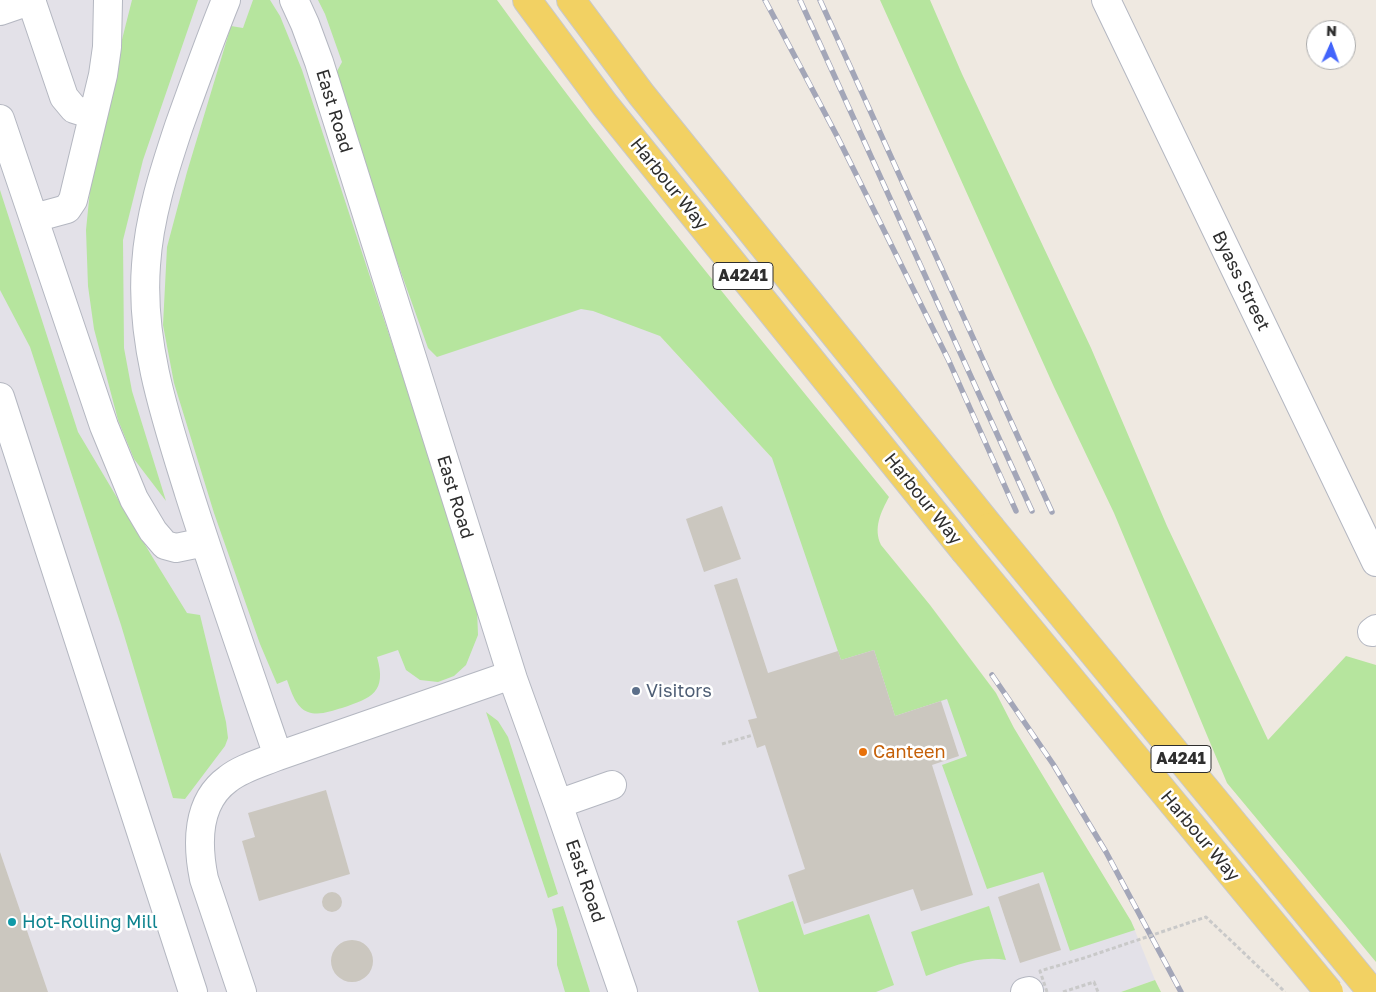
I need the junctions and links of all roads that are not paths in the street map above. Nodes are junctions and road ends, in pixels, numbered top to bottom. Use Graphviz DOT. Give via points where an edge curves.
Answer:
graph roads {
  1 [pos="32,0"];
  2 [pos="108,0"];
  3 [pos="226,0"];
  4 [pos="294,0"];
  5 [pos="527,0"];
  6 [pos="571,0"];
  7 [pos="1106,0"];
  8 [pos="0,11"];
  9 [pos="93,114"];
  10 [pos="0,119"];
  11 [pos="34,218"];
  12 [pos="0,397"];
  13 [pos="204,542"];
  14 [pos="1376,562"];
  15 [pos="511,675"];
  16 [pos="278,756"];
  17 [pos="612,785"];
  18 [pos="558,804"];
  19 [pos="193,992"];
  20 [pos="242,992"];
  21 [pos="623,992"];
  22 [pos="1329,992"];
  23 [pos="1372,992"];
  1 -- 8 [label="street"];
  1 -- 9 [label="street" via="64,97 74,109"];
  2 -- 9 [label="street" via="105,63"];
  3 -- 13 [label="street" via="202,59 164,174 151,225 145,280 149,337 157,380"];
  4 -- 15 [label="street, East Road" via="319,62"];
  5 -- 22 [label="main road, Harbour Way / A4241, bridge" via="605,105 964,550"];
  6 -- 23 [label="main road, Harbour Way / A4241, bridge" via="641,94"];
  7 -- 14 [label="street, Byass Street"];
  9 -- 11 [label="street" via="76,193 70,205 59,212"];
  10 -- 11 [label="street"];
  11 -- 13 [label="street" via="104,426 134,499 164,545 176,548"];
  12 -- 19 [label="street"];
  13 -- 16 [label="street"];
  15 -- 16 [label="street"];
  15 -- 18 [label="street, East Road"];
  16 -- 20 [label="street" via="227,779 216,790 207,803 199,836 204,879"];
  17 -- 18 [label="street"];
  18 -- 21 [label="street, East Road"];
}
